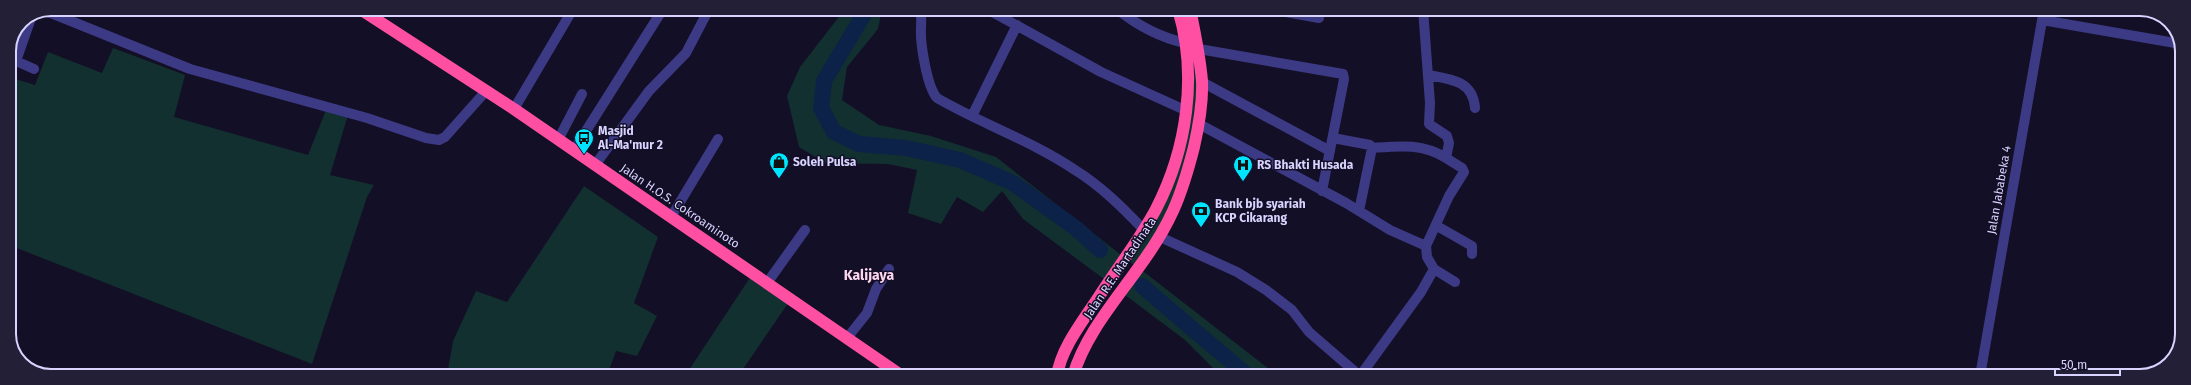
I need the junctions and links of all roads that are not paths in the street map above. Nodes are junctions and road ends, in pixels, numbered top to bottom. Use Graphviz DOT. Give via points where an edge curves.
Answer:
graph roads {
  1 [pos="58,16"];
  2 [pos="371,16"];
  3 [pos="569,16"];
  4 [pos="659,16"];
  5 [pos="705,16"];
  6 [pos="921,16"];
  7 [pos="1000,16"];
  8 [pos="1126,16"];
  9 [pos="1179,16"];
  10 [pos="1192,16"];
  11 [pos="1308,16"];
  12 [pos="1423,16"];
  13 [pos="2043,16"];
  14 [pos="1319,18"];
  15 [pos="2042,20"];
  16 [pos="29,24"];
  17 [pos="1017,25"];
  18 [pos="1185,43"];
  19 [pos="2174,43"];
  20 [pos="1199,49"];
  21 [pos="16,61"];
  22 [pos="16,61"];
  23 [pos="34,69"];
  24 [pos="1428,75"];
  25 [pos="1202,82"];
  26 [pos="486,91"];
  27 [pos="582,94"];
  28 [pos="1475,108"];
  29 [pos="514,109"];
  30 [pos="1186,111"];
  31 [pos="972,116"];
  32 [pos="1199,124"];
  33 [pos="1333,138"];
  34 [pos="718,139"];
  35 [pos="558,140"];
  36 [pos="1372,148"];
  37 [pos="574,150"];
  38 [pos="1330,151"];
  39 [pos="1446,158"];
  40 [pos="595,165"];
  41 [pos="1322,191"];
  42 [pos="1359,211"];
  43 [pos="671,217"];
  44 [pos="1437,226"];
  45 [pos="805,230"];
  46 [pos="1144,230"];
  47 [pos="1160,237"];
  48 [pos="1426,246"];
  49 [pos="1472,254"];
  50 [pos="888,269"];
  51 [pos="1434,269"];
  52 [pos="1455,282"];
  53 [pos="767,283"];
  54 [pos="1095,302"];
  55 [pos="1108,310"];
  56 [pos="1082,323"];
  57 [pos="1094,330"];
  58 [pos="847,338"];
  59 [pos="892,369"];
  60 [pos="1059,369"];
  61 [pos="1075,369"];
  62 [pos="1352,369"];
  63 [pos="1365,369"];
  64 [pos="1981,369"];
  1 -- 26 [label="street" via="190,69 367,118 426,138 439,140 445,137"];
  2 -- 26 [label="highway, Jalan H.O.S. Cokroaminoto"];
  3 -- 29 [label="street"];
  4 -- 37 [label="street"];
  5 -- 40 [label="street" via="686,53 649,91"];
  6 -- 31 [label="street" via="924,53 934,94"];
  7 -- 17 [label="street"];
  8 -- 18 [label="street" via="1153,33"];
  9 -- 18 [label="highway, Jalan R.E. Martadinata"];
  10 -- 20 [label="highway, Jalan R.E. Martadinata"];
  11 -- 14 [label="street"];
  12 -- 24 [label="street"];
  13 -- 15 [label="street, Jalan Jababeka 4"];
  15 -- 19 [label="street"];
  15 -- 64 [label="street, Jalan Jababeka 4"];
  16 -- 21 [label="street"];
  17 -- 30 [label="street" via="1112,77"];
  17 -- 31 [label="street"];
  18 -- 30 [label="highway, Jalan R.E. Martadinata" via="1189,84"];
  20 -- 25 [label="highway, Jalan R.E. Martadinata"];
  20 -- 33 [label="street" via="1342,74 1344,79"];
  22 -- 23 [label="street"];
  24 -- 28 [label="street" via="1451,79 1462,84 1472,92"];
  24 -- 39 [label="street" via="1429,124 1448,137"];
  25 -- 32 [label="highway, Jalan R.E. Martadinata"];
  25 -- 38 [label="street"];
  26 -- 29 [label="highway, Jalan H.O.S. Cokroaminoto"];
  27 -- 35 [label="street"];
  29 -- 35 [label="highway, Jalan H.O.S. Cokroaminoto"];
  30 -- 46 [label="highway, Jalan R.E. Martadinata" via="1167,187"];
  31 -- 46 [label="street" via="1021,139 1075,170 1106,193"];
  32 -- 41 [label="street"];
  32 -- 47 [label="highway, Jalan R.E. Martadinata" via="1181,194"];
  33 -- 36 [label="street" via="1370,145"];
  33 -- 38 [label="street"];
  34 -- 43 [label="street"];
  35 -- 37 [label="highway, Jalan H.O.S. Cokroaminoto"];
  36 -- 39 [label="street" via="1418,146"];
  36 -- 42 [label="street"];
  37 -- 40 [label="highway, Jalan H.O.S. Cokroaminoto"];
  38 -- 41 [label="street"];
  39 -- 44 [label="street" via="1464,172 1444,205"];
  40 -- 43 [label="highway, Jalan H.O.S. Cokroaminoto"];
  41 -- 42 [label="street"];
  42 -- 48 [label="street" via="1390,230"];
  43 -- 53 [label="highway, Jalan H.O.S. Cokroaminoto"];
  44 -- 48 [label="street"];
  44 -- 49 [label="street" via="1472,246"];
  45 -- 53 [label="street"];
  46 -- 54 [label="highway, Jalan R.E. Martadinata"];
  47 -- 55 [label="highway, Jalan R.E. Martadinata"];
  47 -- 62 [label="street" via="1237,272 1266,290 1292,310 1309,332"];
  48 -- 51 [label="street" via="1427,258"];
  50 -- 58 [label="street" via="876,289 867,313"];
  51 -- 52 [label="street"];
  51 -- 63 [label="street" via="1421,292"];
  53 -- 58 [label="highway, Jalan H.O.S. Cokroaminoto"];
  54 -- 55 [label="highway" via="1100,308"];
  54 -- 56 [label="highway, Jalan R.E. Martadinata"];
  55 -- 57 [label="highway, Jalan R.E. Martadinata"];
  56 -- 57 [label="highway" via="1089,324"];
  56 -- 60 [label="highway, Jalan R.E. Martadinata"];
  57 -- 61 [label="highway, Jalan R.E. Martadinata"];
  58 -- 59 [label="highway, Jalan H.O.S. Cokroaminoto"];
}
